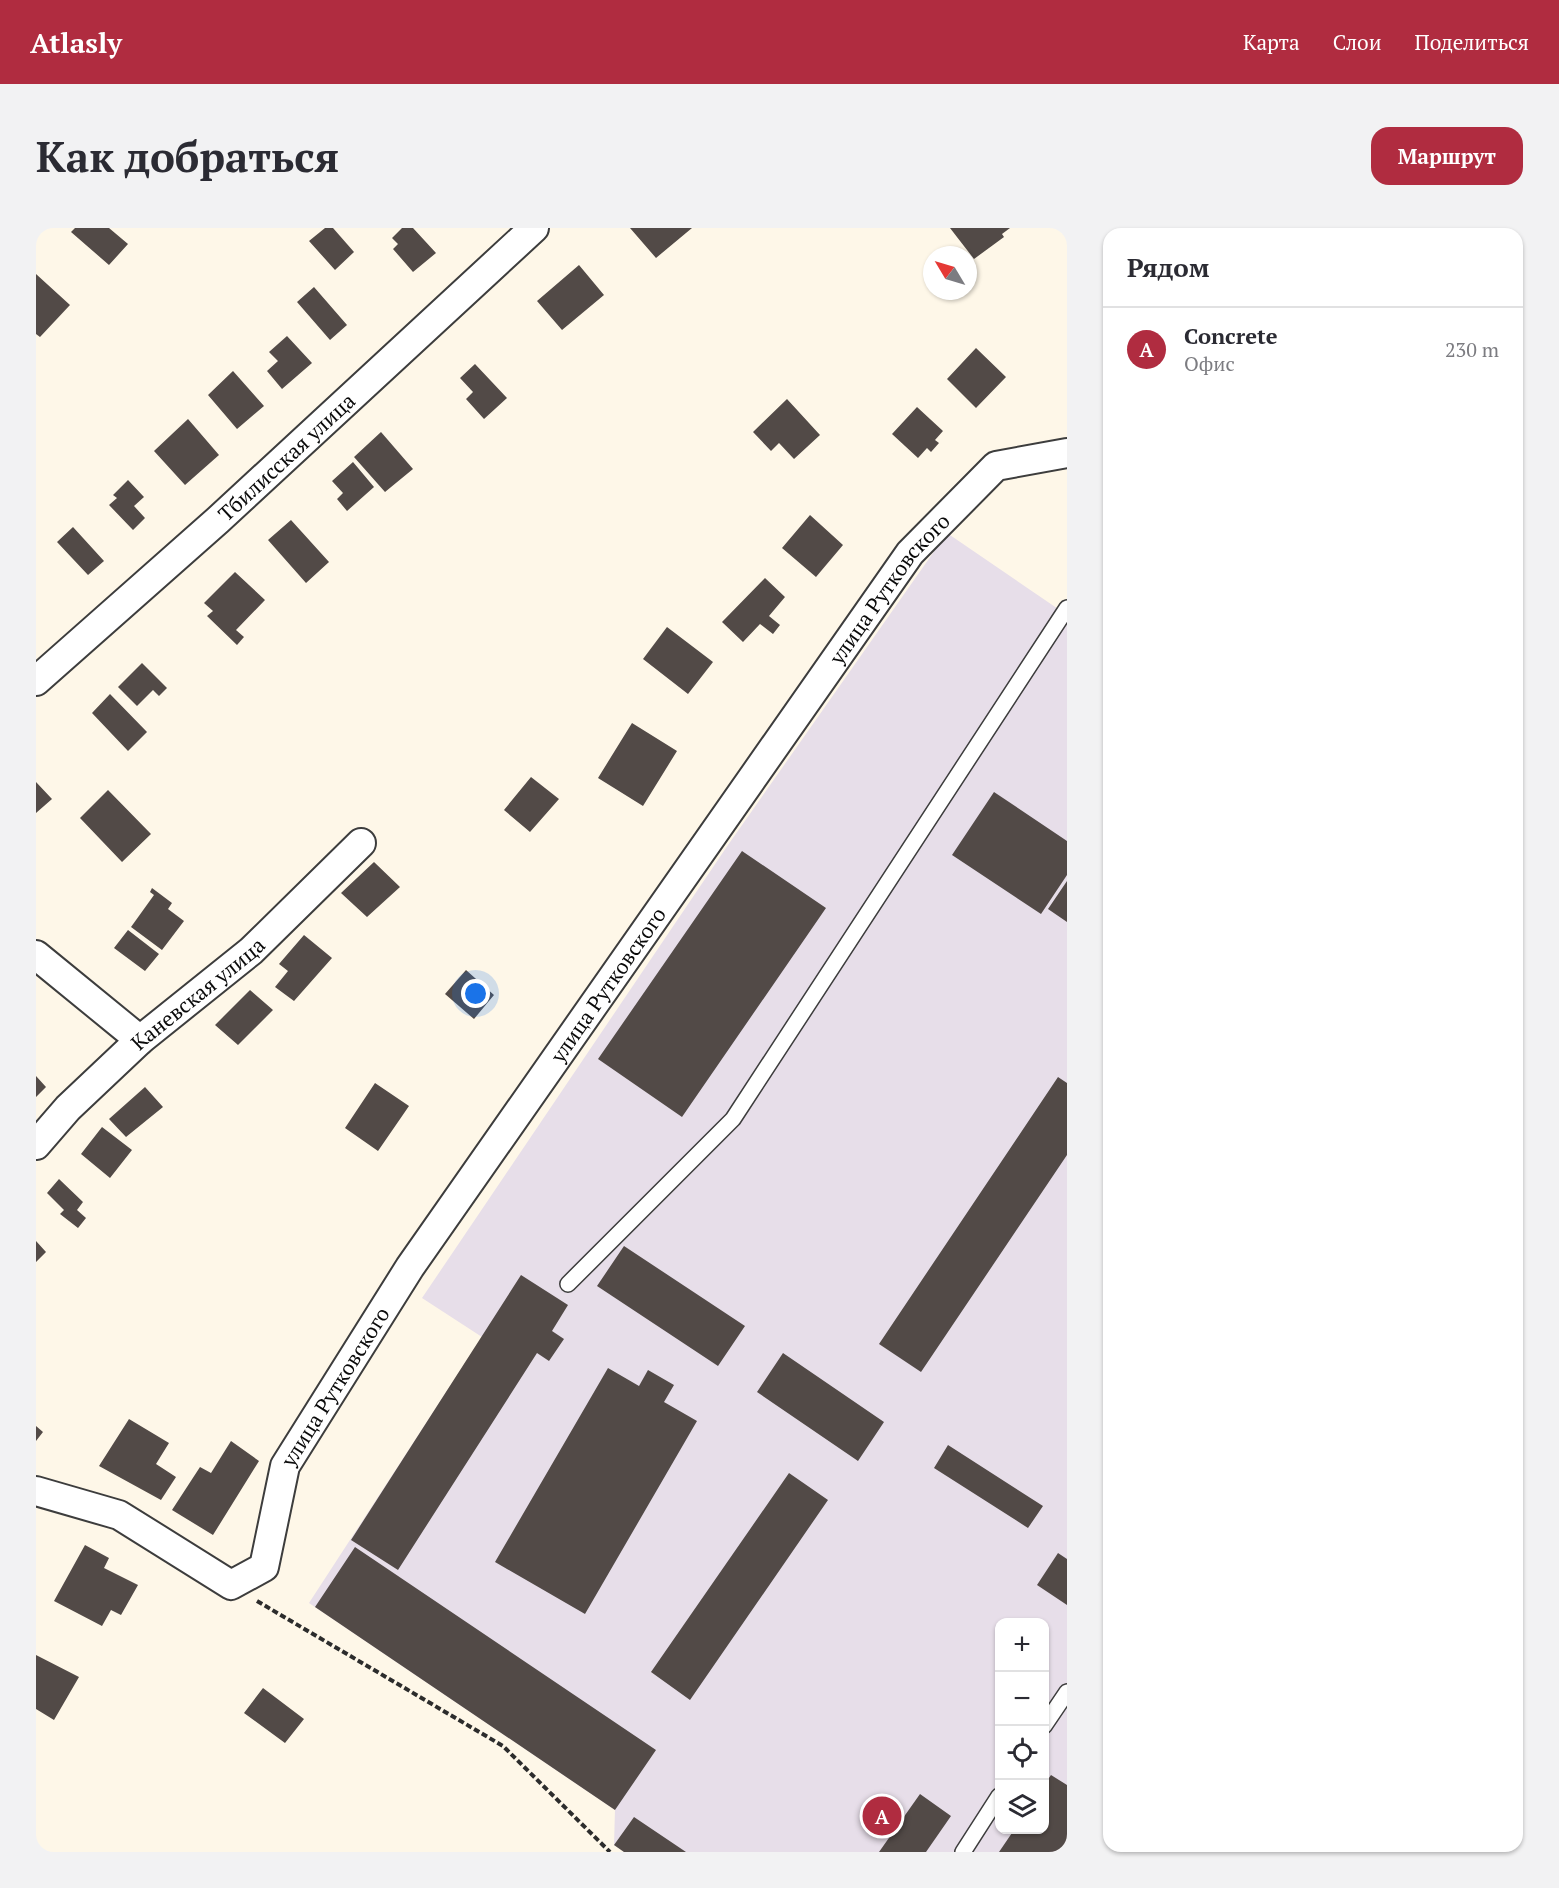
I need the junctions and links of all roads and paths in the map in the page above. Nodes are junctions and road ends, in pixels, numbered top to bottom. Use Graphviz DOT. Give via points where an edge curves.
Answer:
graph roads {
  1 [pos="534,228"];
  2 [pos="1067,453"];
  3 [pos="1067,608"];
  4 [pos="36,681"];
  5 [pos="361,843"];
  6 [pos="36,955"];
  7 [pos="140,1040"];
  8 [pos="36,1145"];
  9 [pos="568,1284"];
  10 [pos="36,1491"];
  11 [pos="231,1585"];
  12 [pos="1067,1692"];
  13 [pos="1049,1719"];
  14 [pos="995,1802"];
  15 [pos="610,1852"];
  16 [pos="963,1852"];
  1 -- 4 [label="street, Тбилисская улица" via="218,520"];
  2 -- 11 [label="street, улица Рутковского" via="996,466 910,553 410,1267 285,1466 264,1567"];
  3 -- 9 [label="lane" via="733,1119"];
  5 -- 7 [label="street, Каневская улица" via="251,951"];
  6 -- 7 [label="street"];
  7 -- 8 [label="street, Каневская улица" via="68,1108"];
  10 -- 11 [label="street" via="119,1515"];
  11 -- 15 [label="path" via="503,1746"];
  12 -- 13 [label="lane"];
  14 -- 16 [label="lane"];
}
